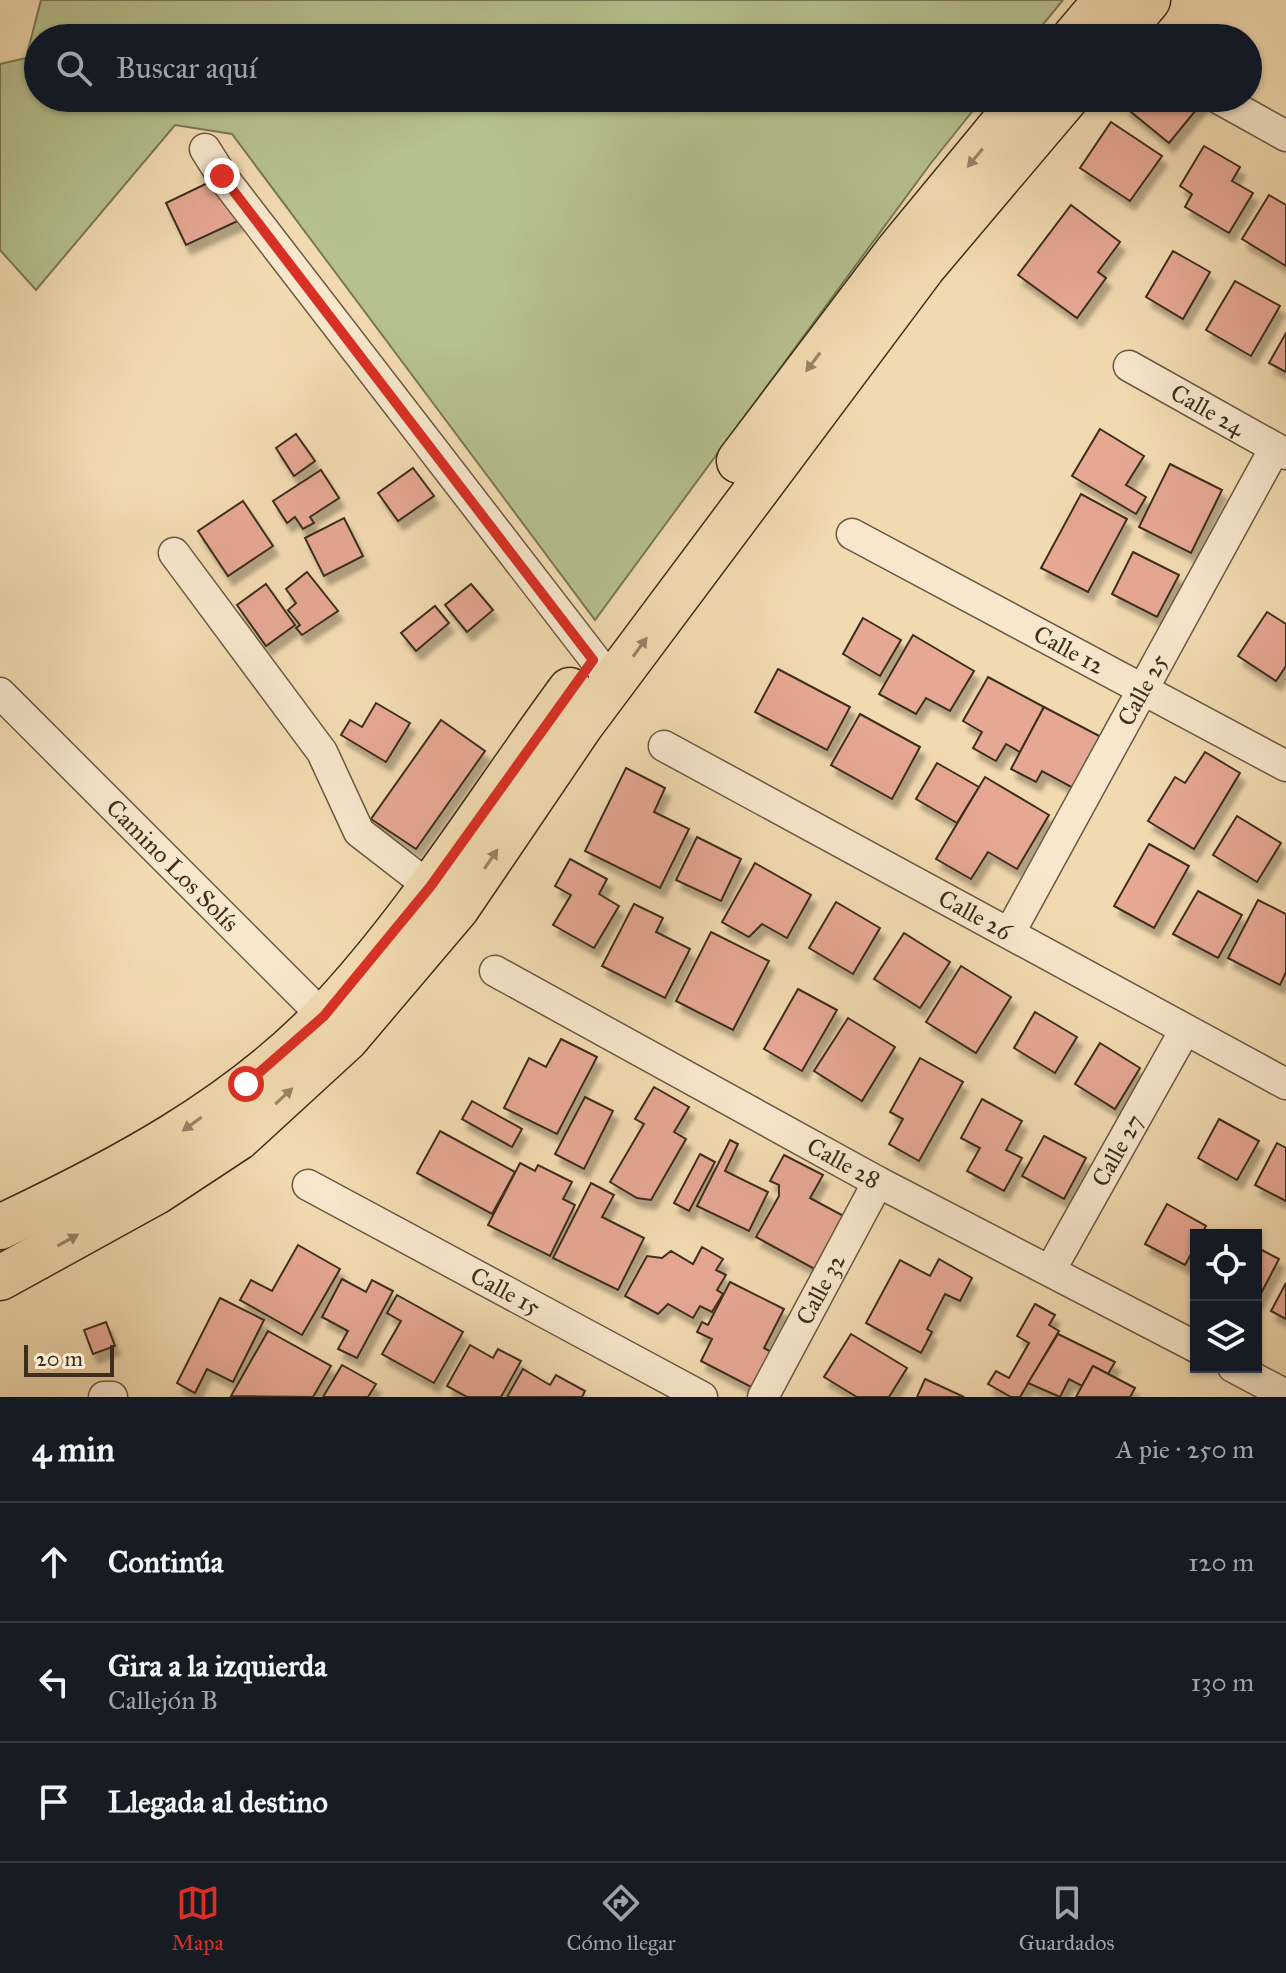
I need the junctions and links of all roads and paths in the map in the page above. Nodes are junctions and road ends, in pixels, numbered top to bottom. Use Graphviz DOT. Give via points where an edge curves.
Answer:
graph roads {
  1 [pos="1106,0"];
  2 [pos="1148,0"];
  3 [pos="1086,24"];
  4 [pos="1128,24"];
  5 [pos="1012,112"];
  6 [pos="1054,112"];
  7 [pos="1243,112"];
  8 [pos="1286,136"];
  9 [pos="205,149"];
  10 [pos="1129,366"];
  11 [pos="1280,451"];
  12 [pos="852,534"];
  13 [pos="174,553"];
  14 [pos="603,672"];
  15 [pos="1145,690"];
  16 [pos="0,693"];
  17 [pos="664,746"];
  18 [pos="1286,766"];
  19 [pos="444,898"];
  20 [pos="1010,932"];
  21 [pos="495,971"];
  22 [pos="335,1028"];
  23 [pos="1185,1030"];
  24 [pos="1286,1084"];
  25 [pos="878,1182"];
  26 [pos="308,1185"];
  27 [pos="0,1227"];
  28 [pos="1051,1269"];
  29 [pos="0,1278"];
  30 [pos="1190,1344"];
  31 [pos="1244,1373"];
  32 [pos="1286,1395"];
  33 [pos="104,1397"];
  34 [pos="112,1397"];
  35 [pos="702,1397"];
  36 [pos="763,1397"];
  1 -- 3 [label="main road"];
  2 -- 4 [label="main road"];
  5 -- 14 [label="main road, one-way" via="887,264"];
  14 -- 6 [label="main road, one-way" via="924,266"];
  7 -- 8 [label="street"];
  9 -- 14 [label="street"];
  10 -- 11 [label="street, Calle 24"];
  11 -- 15 [label="street, Calle 25"];
  12 -- 15 [label="street, Calle 12"];
  13 -- 19 [label="street" via="322,752 359,832"];
  14 -- 19 [label="main road" via="581,725"];
  15 -- 18 [label="street, Calle 12"];
  15 -- 20 [label="street, Calle 25"];
  16 -- 22 [label="street, Camino Los Solís"];
  17 -- 20 [label="street, Calle 26"];
  19 -- 22 [label="main road"];
  20 -- 23 [label="street, Calle 26"];
  21 -- 25 [label="street, Calle 28"];
  22 -- 27 [label="main road, one-way" via="176,1136"];
  29 -- 22 [label="main road, one-way" via="156,1192 238,1138"];
  23 -- 24 [label="street, Calle 26"];
  23 -- 28 [label="street, Calle 27"];
  25 -- 28 [label="street, Calle 28"];
  25 -- 36 [label="street, Calle 32"];
  26 -- 35 [label="street, Calle 15"];
  28 -- 30 [label="street, Calle 28"];
  31 -- 32 [label="street"];
  33 -- 34 [label="street"];
}
